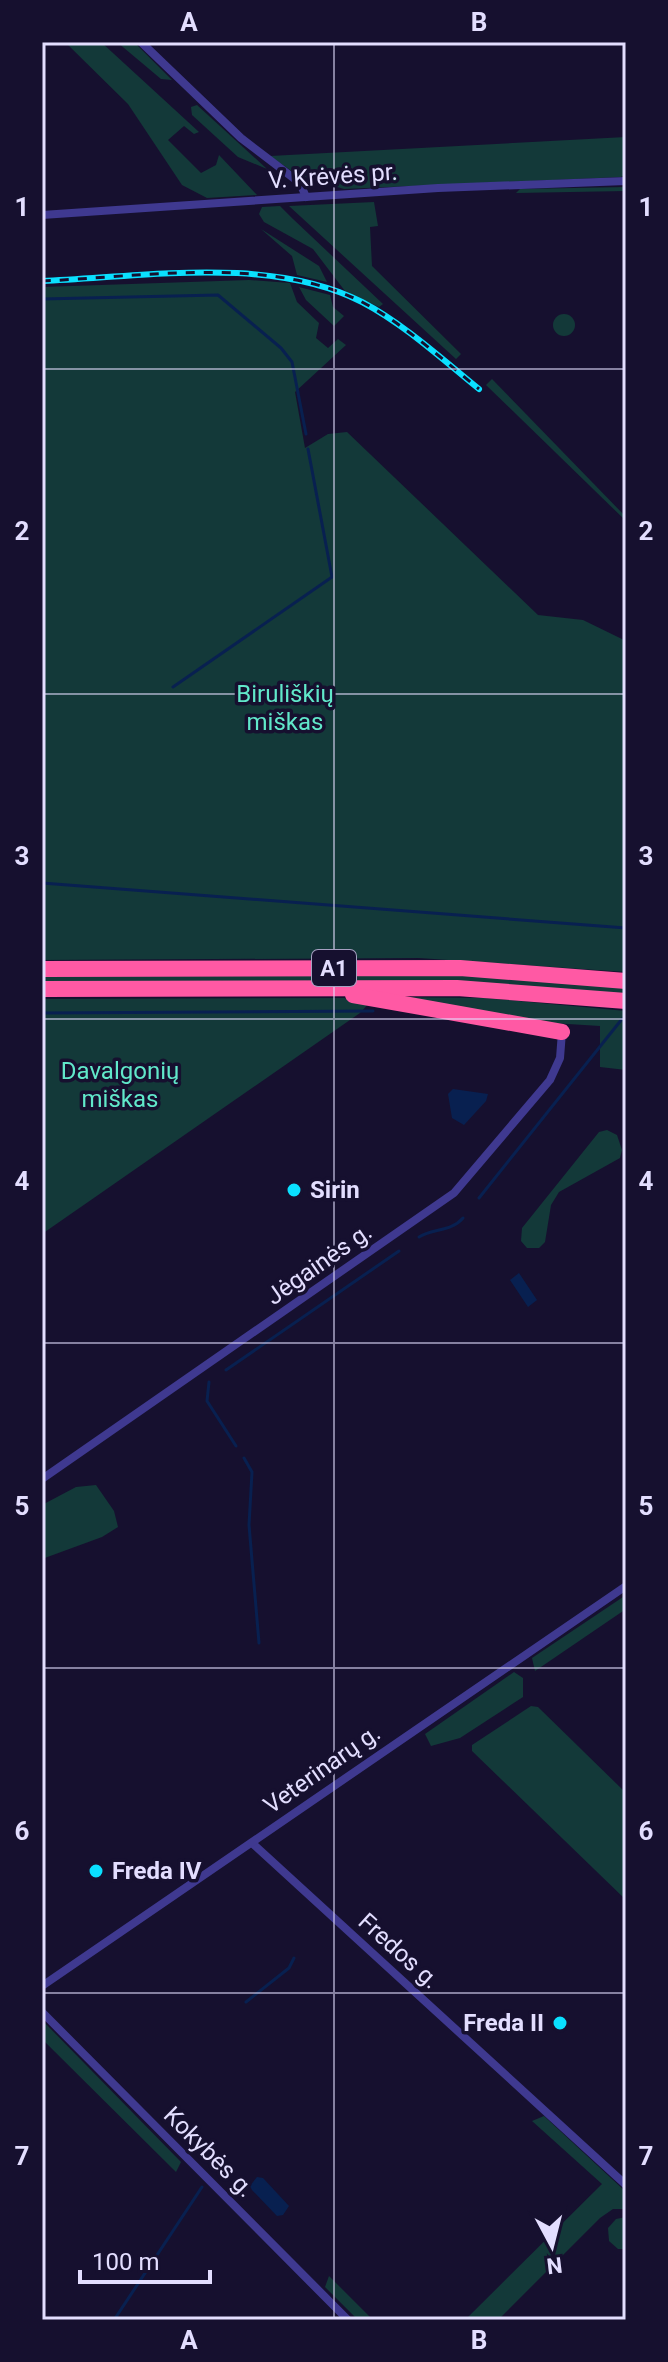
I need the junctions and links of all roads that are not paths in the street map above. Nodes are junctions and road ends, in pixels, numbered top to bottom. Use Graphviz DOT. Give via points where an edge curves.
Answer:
graph roads {
  1 [pos="141,42"];
  2 [pos="626,181"];
  3 [pos="306,197"];
  4 [pos="42,215"];
  5 [pos="42,969"];
  6 [pos="626,981"];
  7 [pos="316,988"];
  8 [pos="42,989"];
  9 [pos="626,1001"];
  10 [pos="562,1032"];
  11 [pos="42,1479"];
  12 [pos="626,1586"];
  13 [pos="252,1843"];
  14 [pos="42,1986"];
  15 [pos="42,2012"];
  16 [pos="626,2185"];
  17 [pos="348,2320"];
  1 -- 3 [label="street" via="241,138 300,183"];
  2 -- 3 [label="street, V. Krėvės pr."];
  3 -- 4 [label="street, V. Krėvės pr."];
  5 -- 6 [label="highway, A1" via="460,968"];
  7 -- 8 [label="highway, A1"];
  7 -- 9 [label="highway, A1" via="457,988"];
  7 -- 10 [label="highway"];
  10 -- 11 [label="street, Jėgainės g." via="560,1058 550,1080 454,1193"];
  12 -- 13 [label="street, Veterinarų g."];
  13 -- 14 [label="street, Veterinarų g."];
  13 -- 16 [label="street, Fredos g."];
  15 -- 17 [label="street, Kokybės g."];
}
